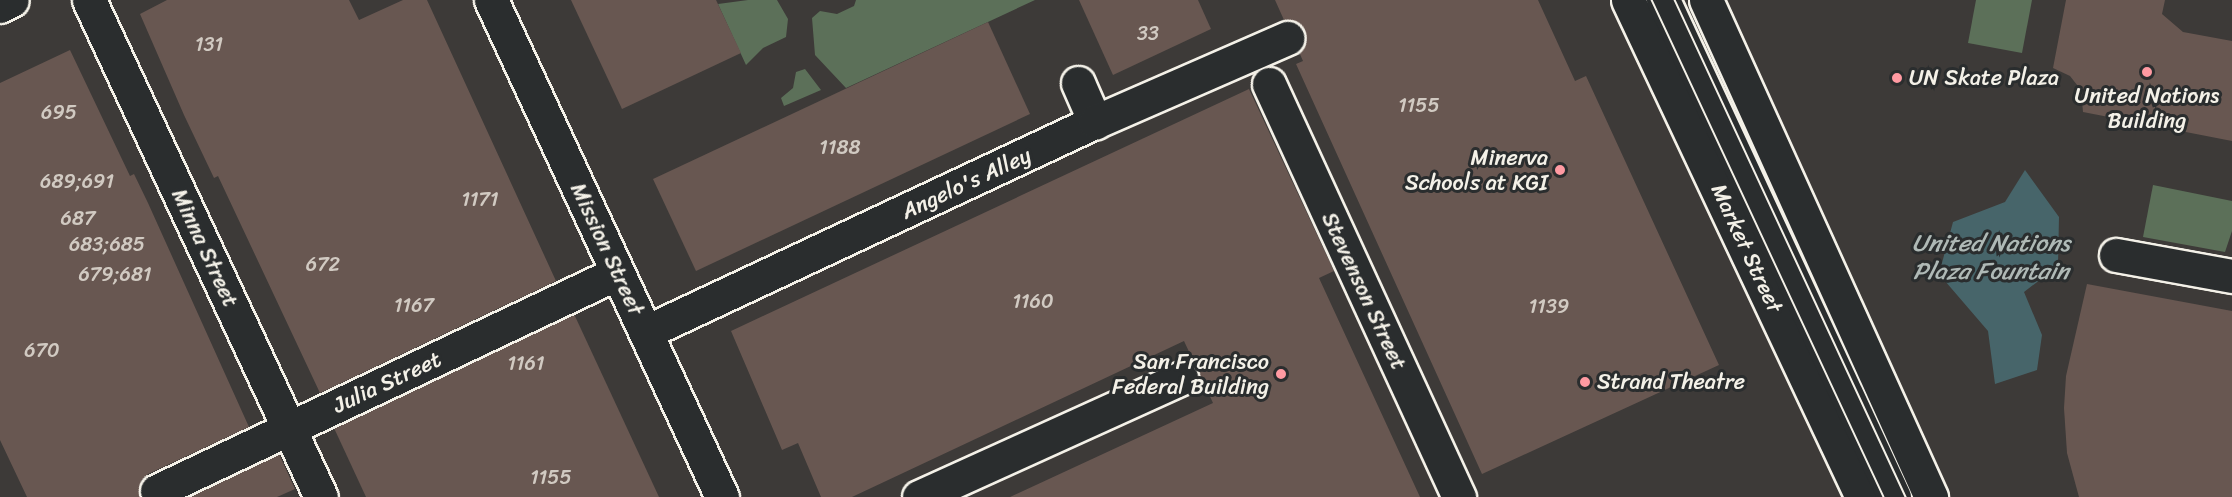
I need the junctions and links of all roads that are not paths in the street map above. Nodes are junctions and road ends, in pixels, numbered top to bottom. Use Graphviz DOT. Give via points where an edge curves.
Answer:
graph roads {
  1 [pos="12,0"];
  2 [pos="89,0"];
  3 [pos="491,0"];
  4 [pos="1628,0"];
  5 [pos="1663,0"];
  6 [pos="1706,0"];
  7 [pos="0,6"];
  8 [pos="1287,38"];
  9 [pos="1078,83"];
  10 [pos="1269,84"];
  11 [pos="1095,122"];
  12 [pos="2116,255"];
  13 [pos="617,273"];
  14 [pos="2232,276"];
  15 [pos="646,332"];
  16 [pos="1181,378"];
  17 [pos="289,428"];
  18 [pos="157,490"];
  19 [pos="321,497"];
  20 [pos="722,497"];
  21 [pos="919,497"];
  22 [pos="1459,497"];
  23 [pos="1862,497"];
  24 [pos="1894,497"];
  25 [pos="1931,497"];
  1 -- 7 [label="street"];
  2 -- 17 [label="street, Minna Street"];
  3 -- 13 [label="street, Mission Street"];
  4 -- 23 [label="street, Market Street"];
  5 -- 24 [label="street, Market Street"];
  6 -- 25 [label="street"];
  8 -- 11 [label="street, Angelo's Alley"];
  9 -- 11 [label="street"];
  10 -- 22 [label="street, Stevenson Street"];
  11 -- 15 [label="street, Angelo's Alley"];
  12 -- 14 [label="street"];
  13 -- 15 [label="street, Mission Street"];
  13 -- 17 [label="street, Julia Street"];
  15 -- 20 [label="street, Mission Street"];
  16 -- 21 [label="street"];
  17 -- 18 [label="street, Julia Street"];
  17 -- 19 [label="street, Minna Street"];
}
